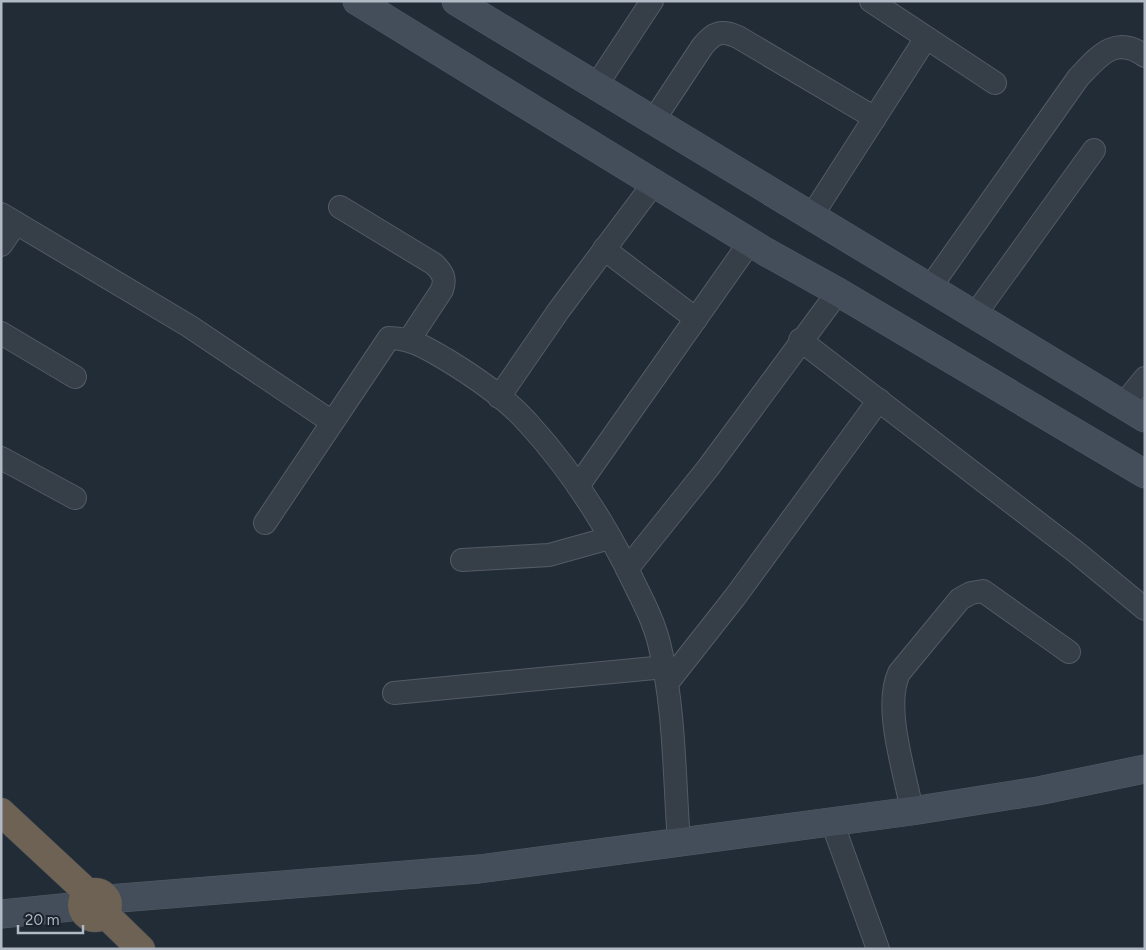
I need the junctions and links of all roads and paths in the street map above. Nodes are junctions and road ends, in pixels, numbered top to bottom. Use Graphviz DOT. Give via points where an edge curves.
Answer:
graph roads {
  1 [pos="358,1"];
  2 [pos="456,1"];
  3 [pos="652,1"];
  4 [pos="871,1"];
  5 [pos="926,38"];
  6 [pos="1145,56"];
  7 [pos="995,83"];
  8 [pos="596,86"];
  9 [pos="876,118"];
  10 [pos="653,121"];
  11 [pos="1094,150"];
  12 [pos="654,183"];
  13 [pos="340,207"];
  14 [pos="811,217"];
  15 [pos="8,218"];
  16 [pos="750,242"];
  17 [pos="1,245"];
  18 [pos="604,249"];
  19 [pos="929,289"];
  20 [pos="838,292"];
  21 [pos="974,316"];
  22 [pos="696,318"];
  23 [pos="1,333"];
  24 [pos="409,340"];
  25 [pos="800,340"];
  26 [pos="76,377"];
  27 [pos="1145,378"];
  28 [pos="499,398"];
  29 [pos="879,400"];
  30 [pos="1134,412"];
  31 [pos="332,422"];
  32 [pos="1,458"];
  33 [pos="1145,474"];
  34 [pos="578,486"];
  35 [pos="75,498"];
  36 [pos="265,523"];
  37 [pos="610,538"];
  38 [pos="462,560"];
  39 [pos="627,569"];
  40 [pos="1145,609"];
  41 [pos="1069,652"];
  42 [pos="666,674"];
  43 [pos="394,693"];
  44 [pos="1145,769"];
  45 [pos="912,811"];
  46 [pos="1,812"];
  47 [pos="832,822"];
  48 [pos="679,842"];
  49 [pos="96,903"];
  50 [pos="1,914"];
  51 [pos="141,949"];
  52 [pos="878,949"];
  1 -- 12 [label="street"];
  2 -- 8 [label="street"];
  3 -- 8 [label="street"];
  4 -- 5 [label="street"];
  5 -- 7 [label="street"];
  5 -- 9 [label="street"];
  6 -- 19 [label="street" via="1128,48 1114,47 1085,71"];
  8 -- 10 [label="street"];
  9 -- 10 [label="street" via="738,37 719,32 710,36"];
  9 -- 14 [label="street"];
  10 -- 14 [label="street"];
  11 -- 21 [label="street"];
  12 -- 16 [label="street"];
  12 -- 18 [label="street"];
  13 -- 24 [label="street" via="443,272 442,290"];
  14 -- 19 [label="street"];
  15 -- 17 [label="street"];
  15 -- 31 [label="street" via="189,326"];
  16 -- 20 [label="street"];
  16 -- 22 [label="street"];
  18 -- 22 [label="street"];
  18 -- 28 [label="street"];
  19 -- 21 [label="street"];
  20 -- 25 [label="street"];
  20 -- 33 [label="street"];
  21 -- 30 [label="street"];
  22 -- 34 [label="street"];
  23 -- 26 [label="street"];
  24 -- 28 [label="street" via="459,367"];
  24 -- 31 [label="street" via="389,338"];
  25 -- 29 [label="street"];
  25 -- 39 [label="street" via="708,468"];
  27 -- 30 [label="street"];
  28 -- 34 [label="street" via="527,421"];
  29 -- 40 [label="street"];
  29 -- 42 [label="street" via="735,597"];
  31 -- 36 [label="street"];
  32 -- 35 [label="street"];
  34 -- 37 [label="street"];
  37 -- 38 [label="street" via="549,555"];
  37 -- 39 [label="street"];
  39 -- 42 [label="street" via="649,614"];
  41 -- 45 [label="street" via="982,590 960,600 899,673 894,684 893,712"];
  42 -- 43 [label="street"];
  42 -- 48 [label="street"];
  44 -- 45 [label="street" via="1038,792"];
  45 -- 47 [label="street"];
  46 -- 49 [label="highway"];
  47 -- 48 [label="street"];
  47 -- 52 [label="street"];
  48 -- 49 [label="street" via="480,869"];
  49 -- 50 [label="street"];
  49 -- 51 [label="highway"];
}
